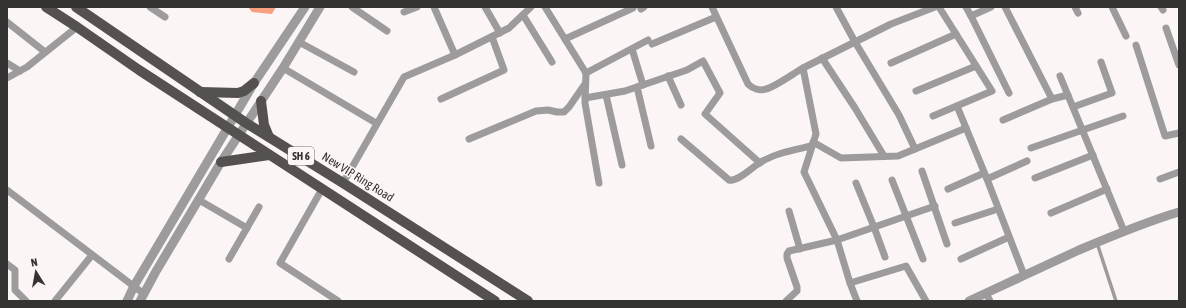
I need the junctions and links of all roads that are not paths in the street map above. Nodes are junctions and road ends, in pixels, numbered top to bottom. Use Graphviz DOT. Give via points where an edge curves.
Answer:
graph roads {
  1 [pos="46,7"];
  2 [pos="76,7"];
  3 [pos="150,7"];
  4 [pos="305,7"];
  5 [pos="320,7"];
  6 [pos="352,7"];
  7 [pos="417,7"];
  8 [pos="434,7"];
  9 [pos="485,7"];
  10 [pos="531,7"];
  11 [pos="712,7"];
  12 [pos="836,7"];
  13 [pos="935,7"];
  14 [pos="939,7"];
  15 [pos="966,7"];
  16 [pos="992,7"];
  17 [pos="1005,7"];
  18 [pos="1112,7"];
  19 [pos="548,8"];
  20 [pos="639,8"];
  21 [pos="404,12"];
  22 [pos="523,15"];
  23 [pos="971,16"];
  24 [pos="165,17"];
  25 [pos="716,17"];
  26 [pos="7,22"];
  27 [pos="77,27"];
  28 [pos="1166,28"];
  29 [pos="387,31"];
  30 [pos="500,33"];
  31 [pos="956,34"];
  32 [pos="1126,36"];
  33 [pos="492,37"];
  34 [pos="565,39"];
  35 [pos="299,42"];
  36 [pos="855,42"];
  37 [pos="1136,45"];
  38 [pos="632,49"];
  39 [pos="45,52"];
  40 [pos="455,55"];
  41 [pos="822,58"];
  42 [pos="552,62"];
  43 [pos="1101,62"];
  44 [pos="7,63"];
  45 [pos="891,63"];
  46 [pos="1179,65"];
  47 [pos="976,66"];
  48 [pos="283,68"];
  49 [pos="803,68"];
  50 [pos="20,71"];
  51 [pos="354,72"];
  52 [pos="586,73"];
  53 [pos="668,76"];
  54 [pos="1060,76"];
  55 [pos="7,78"];
  56 [pos="254,83"];
  57 [pos="586,83"];
  58 [pos="640,86"];
  59 [pos="916,91"];
  60 [pos="200,92"];
  61 [pos="1009,93"];
  62 [pos="606,95"];
  63 [pos="1068,95"];
  64 [pos="441,98"];
  65 [pos="585,98"];
  66 [pos="1052,99"];
  67 [pos="261,101"];
  68 [pos="681,105"];
  69 [pos="957,106"];
  70 [pos="1073,107"];
  71 [pos="236,116"];
  72 [pos="933,116"];
  73 [pos="1123,116"];
  74 [pos="1002,120"];
  75 [pos="246,123"];
  76 [pos="376,123"];
  77 [pos="228,128"];
  78 [pos="966,128"];
  79 [pos="1082,130"];
  80 [pos="1179,133"];
  81 [pos="238,134"];
  82 [pos="269,137"];
  83 [pos="469,139"];
  84 [pos="681,139"];
  85 [pos="812,144"];
  86 [pos="651,146"];
  87 [pos="1031,148"];
  88 [pos="915,149"];
  89 [pos="270,155"];
  90 [pos="884,156"];
  91 [pos="1093,156"];
  92 [pos="1027,161"];
  93 [pos="221,162"];
  94 [pos="760,163"];
  95 [pos="622,166"];
  96 [pos="922,171"];
  97 [pos="1179,172"];
  98 [pos="986,176"];
  99 [pos="1036,178"];
  100 [pos="1160,179"];
  101 [pos="892,180"];
  102 [pos="343,182"];
  103 [pos="599,183"];
  104 [pos="856,183"];
  105 [pos="322,189"];
  106 [pos="948,189"];
  107 [pos="1107,189"];
  108 [pos="7,190"];
  109 [pos="199,200"];
  110 [pos="935,206"];
  111 [pos="259,207"];
  112 [pos="382,208"];
  113 [pos="998,209"];
  114 [pos="789,211"];
  115 [pos="1179,212"];
  116 [pos="1051,213"];
  117 [pos="906,216"];
  118 [pos="374,223"];
  119 [pos="955,223"];
  120 [pos="874,227"];
  121 [pos="247,228"];
  122 [pos="1124,231"];
  123 [pos="1009,237"];
  124 [pos="836,240"];
  125 [pos="1097,242"];
  126 [pos="947,244"];
  127 [pos="800,249"];
  128 [pos="92,255"];
  129 [pos="885,257"];
  130 [pos="923,259"];
  131 [pos="961,259"];
  132 [pos="229,260"];
  133 [pos="7,264"];
  134 [pos="486,275"];
  135 [pos="1024,275"];
  136 [pos="850,283"];
  137 [pos="134,286"];
  138 [pos="477,290"];
  139 [pos="142,297"];
  140 [pos="988,297"];
  141 [pos="26,301"];
  142 [pos="55,301"];
  143 [pos="127,301"];
  144 [pos="338,301"];
  145 [pos="495,301"];
  146 [pos="528,301"];
  147 [pos="786,301"];
  148 [pos="857,301"];
  149 [pos="926,301"];
  150 [pos="969,301"];
  151 [pos="1116,301"];
  1 -- 27 [label="main road, SH 6"];
  2 -- 60 [label="main road, New VIP Ring Road / SH 6"];
  3 -- 24 [label="street"];
  4 -- 56 [label="street"];
  5 -- 35 [label="street"];
  6 -- 29 [label="street"];
  7 -- 21 [label="street"];
  8 -- 40 [label="street"];
  9 -- 30 [label="street"];
  10 -- 22 [label="street"];
  11 -- 25 [label="street"];
  12 -- 36 [label="street"];
  13 -- 36 [label="street" via="891,24"];
  14 -- 31 [label="street"];
  15 -- 23 [label="street"];
  16 -- 23 [label="street"];
  17 -- 66 [label="street"];
  18 -- 32 [label="street"];
  19 -- 34 [label="street"];
  20 -- 34 [label="street"];
  22 -- 30 [label="street"];
  22 -- 42 [label="street"];
  23 -- 61 [label="street"];
  25 -- 38 [label="street"];
  25 -- 49 [label="street" via="752,88 767,89"];
  26 -- 39 [label="street"];
  27 -- 39 [label="street"];
  27 -- 77 [label="main road, SH 6"];
  28 -- 46 [label="street"];
  30 -- 33 [label="street"];
  31 -- 45 [label="street"];
  31 -- 47 [label="street"];
  33 -- 40 [label="street"];
  33 -- 64 [label="street" via="504,70"];
  34 -- 52 [label="street"];
  35 -- 48 [label="street"];
  35 -- 51 [label="street"];
  36 -- 41 [label="street"];
  36 -- 88 [label="street" via="899,115"];
  37 -- 80 [label="street" via="1165,136"];
  38 -- 52 [label="street"];
  38 -- 58 [label="street"];
  39 -- 50 [label="street"];
  40 -- 76 [label="street" via="404,77"];
  41 -- 49 [label="street"];
  41 -- 90 [label="street"];
  43 -- 70 [label="street" via="1112,93"];
  44 -- 50 [label="street"];
  47 -- 59 [label="street"];
  47 -- 69 [label="street" via="992,91"];
  48 -- 67 [label="street"];
  48 -- 76 [label="street"];
  49 -- 85 [label="street" via="816,134"];
  50 -- 55 [label="street"];
  52 -- 57 [label="street"];
  53 -- 58 [label="street"];
  53 -- 68 [label="street"];
  53 -- 94 [label="street" via="703,61 720,93 705,114"];
  54 -- 63 [label="street"];
  56 -- 60 [label="main road" via="244,92 238,93"];
  56 -- 71 [label="street"];
  57 -- 65 [label="street"];
  57 -- 83 [label="street" via="564,112 536,111"];
  58 -- 62 [label="street"];
  58 -- 86 [label="street"];
  60 -- 71 [label="main road, New VIP Ring Road / SH 6"];
  62 -- 65 [label="street"];
  62 -- 95 [label="street"];
  63 -- 66 [label="street"];
  63 -- 70 [label="street"];
  65 -- 103 [label="street"];
  66 -- 74 [label="street"];
  67 -- 75 [label="street"];
  67 -- 82 [label="main road" via="264,125"];
  69 -- 72 [label="street"];
  69 -- 78 [label="street"];
  70 -- 79 [label="street"];
  71 -- 75 [label="main road, New VIP Ring Road / SH 6"];
  71 -- 77 [label="street"];
  73 -- 79 [label="street"];
  75 -- 81 [label="street"];
  75 -- 82 [label="main road, New VIP Ring Road / SH 6"];
  76 -- 102 [label="street"];
  77 -- 81 [label="main road, SH 6"];
  77 -- 137 [label="street"];
  78 -- 88 [label="street"];
  78 -- 98 [label="street"];
  79 -- 87 [label="street"];
  79 -- 91 [label="street"];
  81 -- 89 [label="main road, SH 6"];
  81 -- 93 [label="street"];
  82 -- 102 [label="main road, New VIP Ring Road / SH 6"];
  84 -- 94 [label="street" via="728,180 738,178"];
  85 -- 90 [label="street" via="841,158"];
  85 -- 94 [label="street" via="781,153"];
  85 -- 124 [label="street" via="804,172"];
  88 -- 90 [label="street" via="898,156"];
  89 -- 93 [label="main road"];
  89 -- 105 [label="main road, SH 6"];
  91 -- 99 [label="street"];
  91 -- 107 [label="street"];
  92 -- 98 [label="street"];
  93 -- 109 [label="street"];
  96 -- 110 [label="street"];
  97 -- 100 [label="street"];
  98 -- 106 [label="street"];
  98 -- 113 [label="street"];
  101 -- 117 [label="street"];
  102 -- 112 [label="main road, New VIP Ring Road / SH 6"];
  104 -- 120 [label="street"];
  105 -- 118 [label="main road, SH 6"];
  105 -- 144 [label="street" via="280,263"];
  107 -- 116 [label="street"];
  107 -- 122 [label="street"];
  108 -- 128 [label="street"];
  109 -- 121 [label="street"];
  109 -- 139 [label="street"];
  110 -- 117 [label="street"];
  110 -- 126 [label="street"];
  111 -- 121 [label="street"];
  112 -- 118 [label="main road"];
  112 -- 134 [label="main road, New VIP Ring Road / SH 6"];
  113 -- 119 [label="street"];
  113 -- 123 [label="street"];
  114 -- 127 [label="street"];
  115 -- 122 [label="street"];
  117 -- 120 [label="street"];
  117 -- 130 [label="street"];
  118 -- 138 [label="main road, SH 6"];
  120 -- 124 [label="street"];
  120 -- 129 [label="street"];
  121 -- 132 [label="street"];
  122 -- 125 [label="street"];
  123 -- 131 [label="street"];
  123 -- 135 [label="street"];
  124 -- 127 [label="street"];
  124 -- 136 [label="street"];
  125 -- 135 [label="street"];
  125 -- 151 [label="lane"];
  127 -- 147 [label="street" via="789,251 787,254 797,291"];
  128 -- 137 [label="street"];
  128 -- 142 [label="street"];
  133 -- 141 [label="street" via="15,270 14,290"];
  134 -- 138 [label="main road"];
  134 -- 146 [label="main road, New VIP Ring Road / SH 6"];
  135 -- 140 [label="street"];
  136 -- 148 [label="street"];
  136 -- 149 [label="street" via="906,266"];
  137 -- 139 [label="street"];
  137 -- 143 [label="street"];
  138 -- 145 [label="main road, SH 6"];
  140 -- 150 [label="street"];
}
